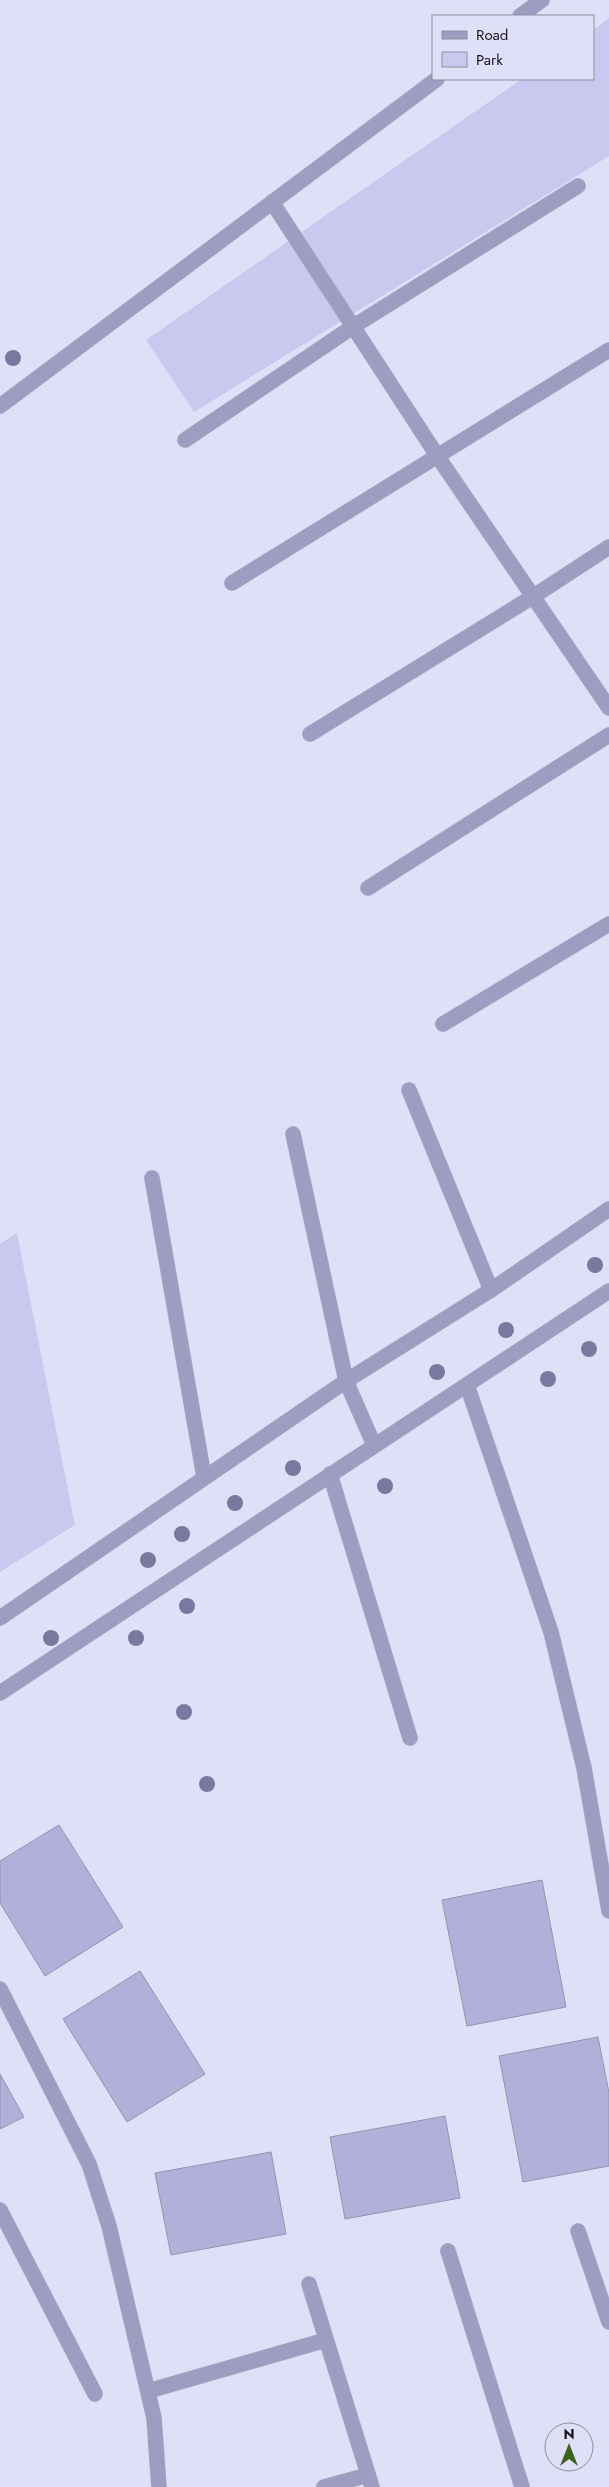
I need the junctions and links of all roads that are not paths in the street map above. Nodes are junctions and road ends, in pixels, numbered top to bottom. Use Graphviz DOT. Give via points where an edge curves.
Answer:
graph roads {
  1 [pos="542,0"];
  2 [pos="521,15"];
  3 [pos="436,80"];
  4 [pos="578,186"];
  5 [pos="272,202"];
  6 [pos="354,326"];
  7 [pos="609,350"];
  8 [pos="0,406"];
  9 [pos="185,440"];
  10 [pos="438,457"];
  11 [pos="609,547"];
  12 [pos="232,583"];
  13 [pos="534,596"];
  14 [pos="609,708"];
  15 [pos="310,734"];
  16 [pos="609,735"];
  17 [pos="368,888"];
  18 [pos="609,924"];
  19 [pos="443,1024"];
  20 [pos="409,1090"];
  21 [pos="293,1134"];
  22 [pos="152,1178"];
  23 [pos="609,1208"];
  24 [pos="490,1290"];
  25 [pos="609,1290"];
  26 [pos="346,1381"];
  27 [pos="467,1385"];
  28 [pos="374,1445"];
  29 [pos="330,1474"];
  30 [pos="204,1477"];
  31 [pos="0,1618"];
  32 [pos="0,1693"];
  33 [pos="410,1738"];
  34 [pos="609,1910"];
  35 [pos="0,1989"];
  36 [pos="0,2210"];
  37 [pos="578,2230"];
  38 [pos="448,2251"];
  39 [pos="309,2284"];
  40 [pos="609,2322"];
  41 [pos="326,2340"];
  42 [pos="148,2391"];
  43 [pos="95,2394"];
  44 [pos="370,2481"];
  45 [pos="159,2487"];
  46 [pos="324,2487"];
  47 [pos="522,2487"];
  1 -- 2 [label="street"];
  3 -- 5 [label="street"];
  4 -- 6 [label="street"];
  5 -- 6 [label="street"];
  5 -- 8 [label="street"];
  6 -- 9 [label="street"];
  6 -- 10 [label="street"];
  7 -- 10 [label="street"];
  10 -- 12 [label="street"];
  10 -- 13 [label="street"];
  11 -- 13 [label="street"];
  13 -- 14 [label="street"];
  13 -- 15 [label="street"];
  16 -- 17 [label="street"];
  18 -- 19 [label="street"];
  20 -- 24 [label="street"];
  21 -- 26 [label="street"];
  22 -- 30 [label="street"];
  23 -- 24 [label="street"];
  24 -- 26 [label="street"];
  25 -- 27 [label="street"];
  26 -- 28 [label="street"];
  26 -- 30 [label="street"];
  27 -- 28 [label="street"];
  27 -- 34 [label="street" via="551,1632 584,1768"];
  28 -- 29 [label="street"];
  29 -- 32 [label="street"];
  29 -- 33 [label="street"];
  30 -- 31 [label="street"];
  35 -- 42 [label="street" via="89,2164 109,2226"];
  36 -- 43 [label="street"];
  37 -- 40 [label="street"];
  38 -- 47 [label="street"];
  39 -- 41 [label="street"];
  41 -- 42 [label="street"];
  41 -- 44 [label="street"];
  42 -- 45 [label="street" via="154,2418"];
  44 -- 46 [label="street"];
}
